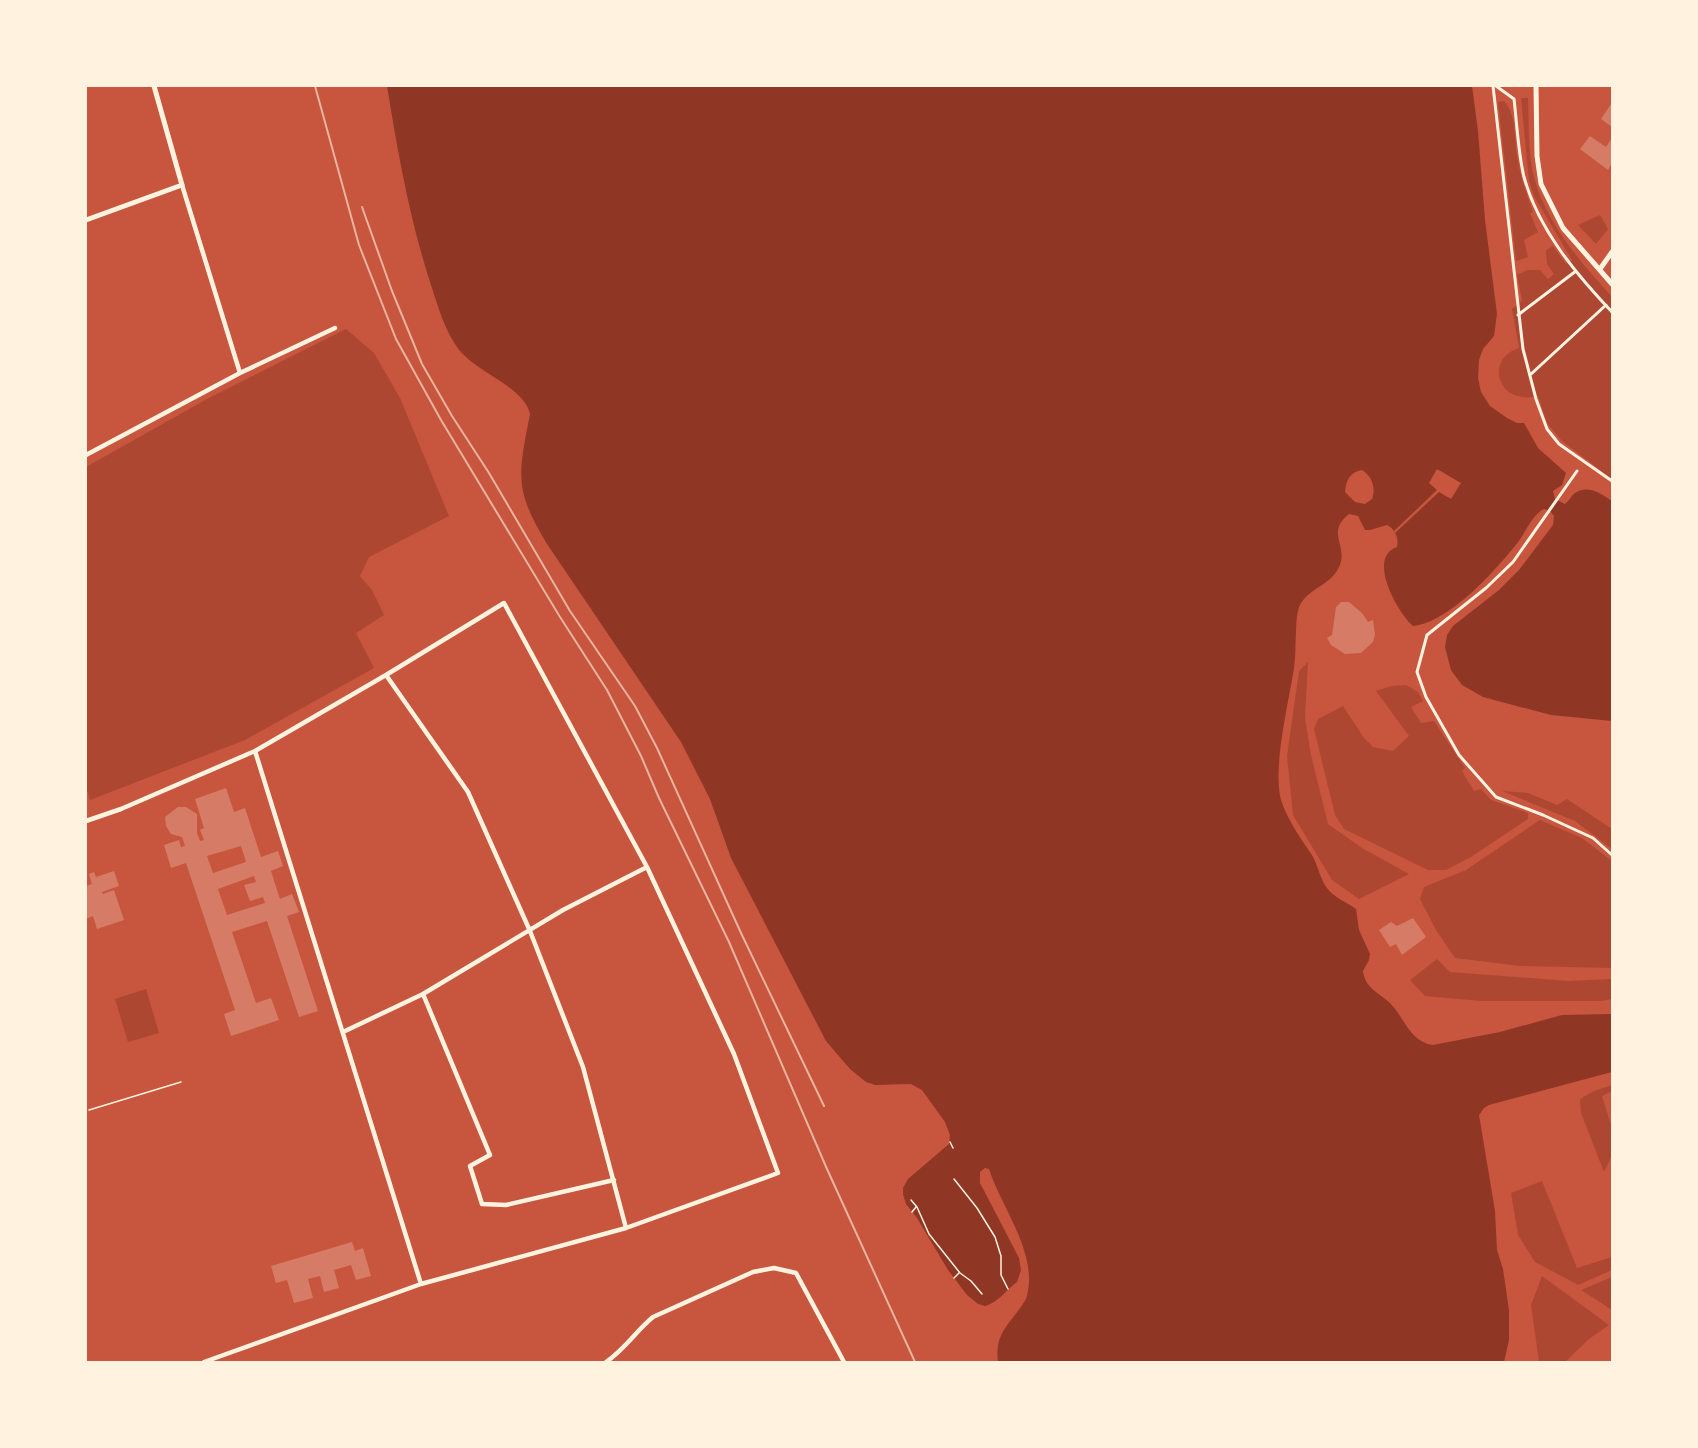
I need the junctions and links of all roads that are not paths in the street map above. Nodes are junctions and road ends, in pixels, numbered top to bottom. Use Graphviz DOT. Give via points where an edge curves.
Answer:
graph roads {
  1 [pos="154,86"];
  2 [pos="1494,86"];
  3 [pos="1536,86"];
  4 [pos="182,185"];
  5 [pos="86,220"];
  6 [pos="1612,252"];
  7 [pos="1600,269"];
  8 [pos="1576,271"];
  9 [pos="1612,284"];
  10 [pos="1606,305"];
  11 [pos="1612,312"];
  12 [pos="1518,315"];
  13 [pos="335,328"];
  14 [pos="240,373"];
  15 [pos="1529,375"];
  16 [pos="86,455"];
  17 [pos="1577,471"];
  18 [pos="1612,481"];
  19 [pos="386,675"];
  20 [pos="255,751"];
  21 [pos="86,821"];
  22 [pos="1612,855"];
  23 [pos="647,867"];
  24 [pos="530,931"];
  25 [pos="423,994"];
  26 [pos="343,1032"];
  27 [pos="614,1180"];
  28 [pos="626,1228"];
  29 [pos="420,1284"];
  30 [pos="204,1362"];
  31 [pos="606,1362"];
  32 [pos="844,1362"];
  1 -- 4 [label="street"];
  2 -- 8 [label="street" via="1514,99 1524,177 1550,233"];
  2 -- 12 [label="street"];
  3 -- 7 [label="street" via="1541,184 1563,228"];
  4 -- 5 [label="street"];
  4 -- 14 [label="street"];
  6 -- 7 [label="street"];
  7 -- 9 [label="street"];
  8 -- 10 [label="street"];
  8 -- 12 [label="street"];
  10 -- 11 [label="street"];
  10 -- 15 [label="street"];
  12 -- 15 [label="street"];
  13 -- 14 [label="street"];
  14 -- 16 [label="street"];
  15 -- 18 [label="street" via="1547,429 1559,444"];
  17 -- 22 [label="street" via="1513,562 1427,634 1417,672 1426,697 1458,755 1496,797 1593,838"];
  19 -- 20 [label="street"];
  19 -- 23 [label="street" via="504,603"];
  19 -- 24 [label="street" via="468,792"];
  20 -- 21 [label="street"];
  20 -- 26 [label="street"];
  23 -- 24 [label="street"];
  23 -- 28 [label="street" via="734,1054 778,1173"];
  24 -- 25 [label="street"];
  24 -- 27 [label="street" via="583,1067"];
  25 -- 26 [label="street"];
  25 -- 27 [label="street" via="490,1155 470,1166 482,1204 506,1205"];
  26 -- 29 [label="street"];
  27 -- 28 [label="street"];
  28 -- 29 [label="street"];
  29 -- 30 [label="street"];
  31 -- 32 [label="street" via="654,1317 753,1272 774,1268 796,1273"];
}
